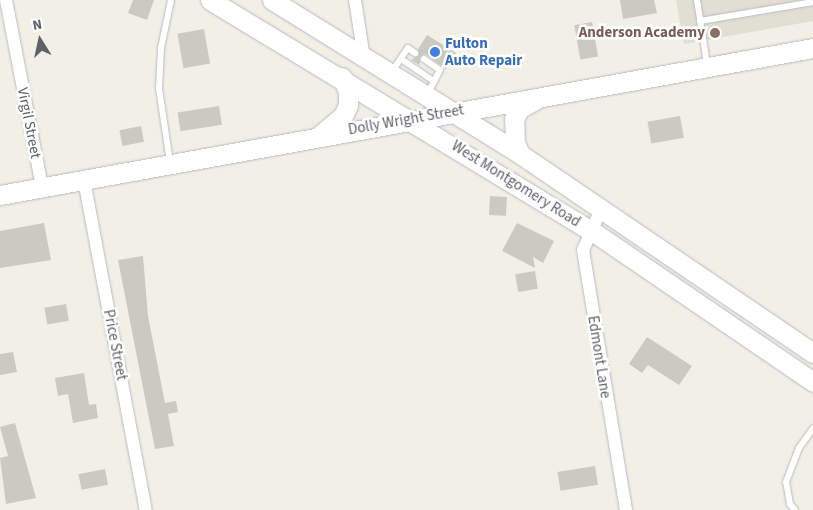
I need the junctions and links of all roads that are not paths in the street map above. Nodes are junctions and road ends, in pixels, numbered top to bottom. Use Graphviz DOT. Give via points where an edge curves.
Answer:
graph roads {
  1 [pos="6,0"];
  2 [pos="171,0"];
  3 [pos="210,0"];
  4 [pos="272,0"];
  5 [pos="355,0"];
  6 [pos="697,0"];
  7 [pos="813,2"];
  8 [pos="700,21"];
  9 [pos="813,48"];
  10 [pos="415,53"];
  11 [pos="364,58"];
  12 [pos="424,59"];
  13 [pos="395,66"];
  14 [pos="708,68"];
  15 [pos="342,77"];
  16 [pos="430,88"];
  17 [pos="540,98"];
  18 [pos="452,111"];
  19 [pos="409,118"];
  20 [pos="319,136"];
  21 [pos="520,154"];
  22 [pos="171,163"];
  23 [pos="84,180"];
  24 [pos="42,187"];
  25 [pos="0,194"];
  26 [pos="602,207"];
  27 [pos="592,231"];
  28 [pos="813,353"];
  29 [pos="813,382"];
  30 [pos="813,429"];
  31 [pos="146,510"];
  32 [pos="626,510"];
  33 [pos="795,510"];
  1 -- 24 [label="street, Virgil Street"];
  2 -- 22 [label="lane" via="159,88"];
  3 -- 15 [label="main road, West Montgomery Road"];
  4 -- 11 [label="main road, West Montgomery Road"];
  5 -- 11 [label="street"];
  6 -- 8 [label="lane"];
  7 -- 8 [label="lane"];
  8 -- 14 [label="lane"];
  9 -- 14 [label="main road, Dolly Wright Street"];
  10 -- 13 [label="lane" via="408,48"];
  11 -- 13 [label="main road, West Montgomery Road"];
  12 -- 16 [label="lane" via="440,70"];
  13 -- 16 [label="main road, West Montgomery Road"];
  14 -- 17 [label="main road, Dolly Wright Street"];
  15 -- 19 [label="main road, West Montgomery Road"];
  15 -- 20 [label="main road" via="348,92 348,105 343,116"];
  16 -- 18 [label="main road, West Montgomery Road"];
  17 -- 18 [label="main road, Dolly Wright Street"];
  17 -- 21 [label="main road" via="525,104 514,120 515,144"];
  18 -- 19 [label="main road, Dolly Wright Street"];
  18 -- 21 [label="main road, West Montgomery Road"];
  19 -- 20 [label="main road, Dolly Wright Street"];
  19 -- 27 [label="main road, West Montgomery Road"];
  20 -- 22 [label="main road, Dolly Wright Street"];
  21 -- 26 [label="main road, West Montgomery Road"];
  22 -- 23 [label="main road, Dolly Wright Street"];
  23 -- 24 [label="main road, Dolly Wright Street"];
  23 -- 31 [label="street, Price Street"];
  24 -- 25 [label="main road, Dolly Wright Street"];
  26 -- 27 [label="street, Edmont Lane"];
  26 -- 28 [label="main road, West Montgomery Road"];
  27 -- 29 [label="main road, West Montgomery Road"];
  27 -- 32 [label="street, Edmont Lane" via="582,250"];
  30 -- 33 [label="lane" via="799,448 786,482 790,504"];
}
